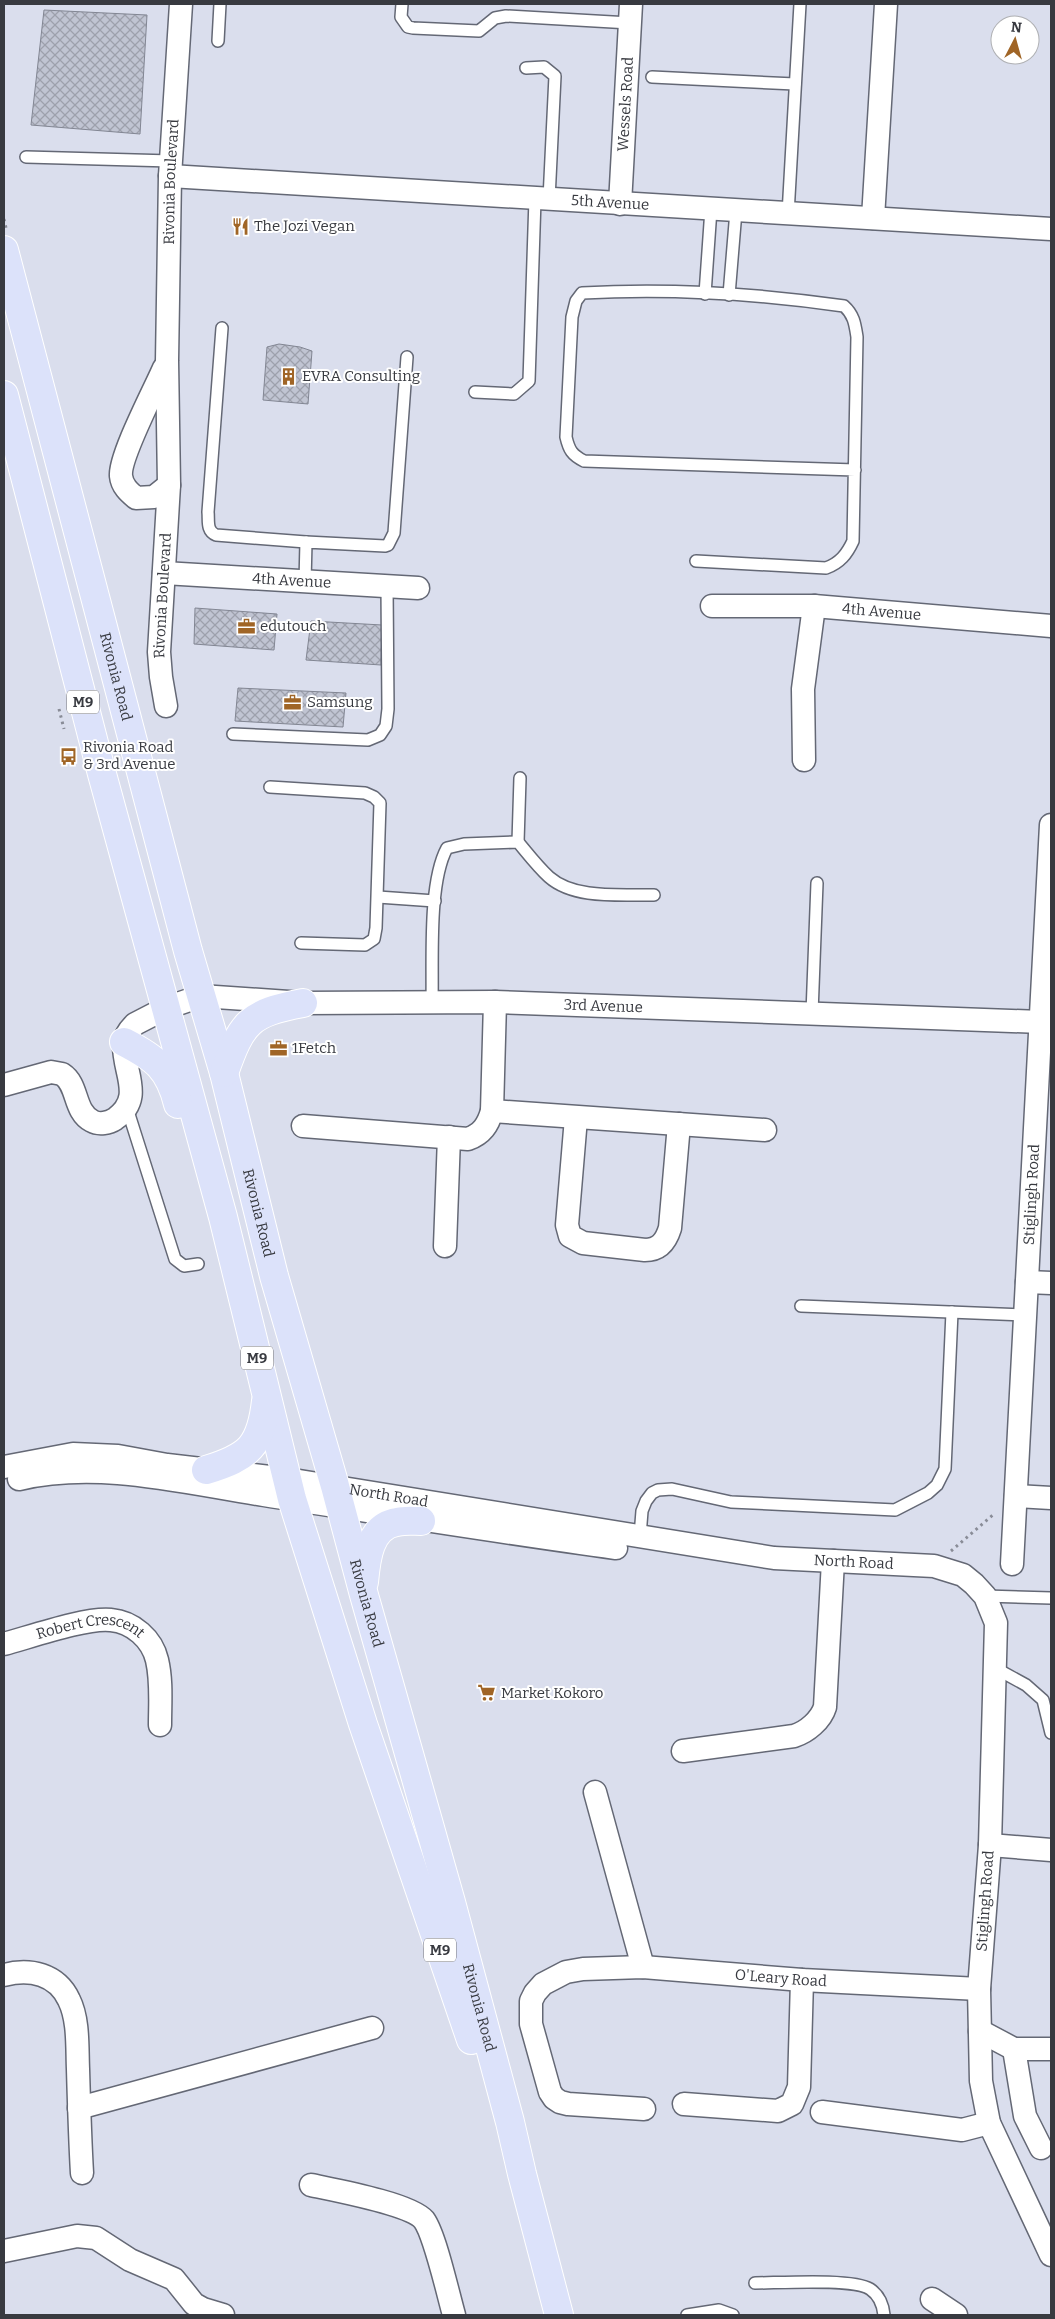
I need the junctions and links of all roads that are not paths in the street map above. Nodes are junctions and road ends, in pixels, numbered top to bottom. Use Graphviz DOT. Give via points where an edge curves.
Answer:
graph roads {
  1 [pos="181,4"];
  2 [pos="220,4"];
  3 [pos="402,4"];
  4 [pos="800,4"];
  5 [pos="886,4"];
  6 [pos="630,13"];
  7 [pos="218,41"];
  8 [pos="526,68"];
  9 [pos="652,76"];
  10 [pos="795,84"];
  11 [pos="26,157"];
  12 [pos="171,169"];
  13 [pos="542,199"];
  14 [pos="620,204"];
  15 [pos="711,209"];
  16 [pos="736,211"];
  17 [pos="788,214"];
  18 [pos="873,218"];
  19 [pos="1051,229"];
  20 [pos="4,250"];
  21 [pos="705,294"];
  22 [pos="729,294"];
  23 [pos="222,328"];
  24 [pos="407,357"];
  25 [pos="167,361"];
  26 [pos="475,392"];
  27 [pos="4,395"];
  28 [pos="855,470"];
  29 [pos="169,485"];
  30 [pos="306,542"];
  31 [pos="696,561"];
  32 [pos="164,573"];
  33 [pos="305,582"];
  34 [pos="387,587"];
  35 [pos="418,588"];
  36 [pos="712,606"];
  37 [pos="814,606"];
  38 [pos="1051,626"];
  39 [pos="166,706"];
  40 [pos="233,734"];
  41 [pos="804,760"];
  42 [pos="520,778"];
  43 [pos="270,787"];
  44 [pos="1051,826"];
  45 [pos="518,842"];
  46 [pos="818,883"];
  47 [pos="654,895"];
  48 [pos="378,897"];
  49 [pos="435,901"];
  50 [pos="301,943"];
  51 [pos="201,996"];
  52 [pos="432,1002"];
  53 [pos="495,1002"];
  54 [pos="303,1003"];
  55 [pos="166,1008"];
  56 [pos="812,1013"];
  57 [pos="1041,1022"];
  58 [pos="124,1042"];
  59 [pos="224,1073"];
  60 [pos="4,1085"];
  61 [pos="127,1108"];
  62 [pos="492,1111"];
  63 [pos="576,1118"];
  64 [pos="679,1124"];
  65 [pos="303,1126"];
  66 [pos="765,1130"];
  67 [pos="448,1137"];
  68 [pos="223,1217"];
  69 [pos="445,1246"];
  70 [pos="198,1264"];
  71 [pos="1028,1282"];
  72 [pos="1051,1283"];
  73 [pos="801,1306"];
  74 [pos="952,1312"];
  75 [pos="1026,1315"];
  76 [pos="266,1395"];
  77 [pos="4,1467"];
  78 [pos="206,1470"];
  79 [pos="4,1483"];
  80 [pos="290,1489"];
  81 [pos="337,1496"];
  82 [pos="1016,1496"];
  83 [pos="1051,1498"];
  84 [pos="421,1521"];
  85 [pos="640,1536"];
  86 [pos="774,1558"];
  87 [pos="833,1561"];
  88 [pos="1012,1564"];
  89 [pos="934,1566"];
  90 [pos="364,1595"];
  91 [pos="985,1596"];
  92 [pos="1051,1598"];
  93 [pos="4,1644"];
  94 [pos="995,1668"];
  95 [pos="160,1725"];
  96 [pos="1051,1733"];
  97 [pos="683,1751"];
  98 [pos="595,1792"];
  99 [pos="990,1845"];
  100 [pos="1051,1850"];
  101 [pos="642,1966"];
  102 [pos="4,1975"];
  103 [pos="802,1980"];
  104 [pos="979,1989"];
  105 [pos="372,2028"];
  106 [pos="980,2031"];
  107 [pos="1014,2049"];
  108 [pos="1051,2049"];
  109 [pos="684,2104"];
  110 [pos="79,2108"];
  111 [pos="644,2109"];
  112 [pos="822,2112"];
  113 [pos="989,2123"];
  114 [pos="1041,2148"];
  115 [pos="82,2173"];
  116 [pos="522,2174"];
  117 [pos="311,2185"];
  118 [pos="4,2251"];
  119 [pos="1051,2256"];
  120 [pos="755,2283"];
  121 [pos="932,2299"];
  122 [pos="183,2305"];
  123 [pos="223,2315"];
  124 [pos="454,2315"];
  125 [pos="559,2315"];
  126 [pos="687,2315"];
  127 [pos="733,2315"];
  128 [pos="884,2315"];
  129 [pos="956,2315"];
  1 -- 12 [label="street, Rivonia Boulevard"];
  2 -- 7 [label="lane"];
  3 -- 6 [label="lane" via="401,17 408,27 474,31 479,31 494,18 506,16"];
  4 -- 10 [label="lane"];
  5 -- 18 [label="street"];
  6 -- 14 [label="street, Wessels Road"];
  8 -- 13 [label="lane" via="544,67 555,76"];
  9 -- 10 [label="lane"];
  10 -- 17 [label="lane"];
  11 -- 12 [label="lane"];
  12 -- 13 [label="street, 5th Avenue"];
  12 -- 25 [label="street, Rivonia Boulevard"];
  13 -- 14 [label="street, 5th Avenue"];
  13 -- 26 [label="lane" via="529,380 514,394"];
  14 -- 15 [label="street, 5th Avenue"];
  15 -- 16 [label="street, 5th Avenue"];
  15 -- 21 [label="lane"];
  16 -- 17 [label="street, 5th Avenue"];
  16 -- 22 [label="lane"];
  17 -- 18 [label="street, 5th Avenue"];
  18 -- 19 [label="street, 5th Avenue"];
  20 -- 51 [label="main road, Rivonia Road / M9"];
  21 -- 22 [label="lane"];
  21 -- 28 [label="lane" via="582,294 576,301 572,317 566,437 569,450 584,461"];
  22 -- 28 [label="lane" via="844,306 851,312 857,337"];
  23 -- 30 [label="lane" via="209,528 216,535"];
  24 -- 30 [label="lane" via="398,492 394,534 390,542 385,546"];
  25 -- 29 [label="street, Rivonia Boulevard"];
  25 -- 29 [label="street, Rivonia Boulevard" via="133,438 121,475 123,483 136,498 154,497"];
  27 -- 55 [label="main road, Rivonia Road / M9"];
  28 -- 31 [label="lane" via="853,541 844,557 833,566"];
  29 -- 32 [label="street, Rivonia Boulevard"];
  30 -- 33 [label="lane"];
  32 -- 33 [label="street, 4th Avenue"];
  32 -- 39 [label="street, Rivonia Boulevard" via="159,652"];
  33 -- 34 [label="street, 4th Avenue"];
  34 -- 35 [label="street, 4th Avenue"];
  34 -- 40 [label="lane" via="388,709 386,726 380,735 368,740"];
  36 -- 37 [label="street, 4th Avenue"];
  37 -- 38 [label="street, 4th Avenue"];
  37 -- 41 [label="street" via="803,689"];
  42 -- 45 [label="lane"];
  43 -- 48 [label="lane" via="365,794 380,803"];
  44 -- 57 [label="street, Stiglingh Road"];
  45 -- 47 [label="lane" via="550,878 561,885 592,893"];
  45 -- 49 [label="lane" via="464,844 447,848 438,870"];
  46 -- 56 [label="lane"];
  48 -- 49 [label="lane"];
  48 -- 50 [label="lane" via="374,939 365,945"];
  49 -- 52 [label="lane"];
  51 -- 54 [label="street, 3rd Avenue"];
  51 -- 55 [label="street, 3rd Avenue"];
  51 -- 59 [label="main road, Rivonia Road / M9"];
  52 -- 53 [label="street, 3rd Avenue"];
  52 -- 54 [label="street, 3rd Avenue"];
  53 -- 56 [label="street, 3rd Avenue"];
  53 -- 62 [label="street"];
  54 -- 59 [label="main road" via="272,1009 253,1019 236,1041"];
  55 -- 58 [label="street, 3rd Avenue" via="135,1024"];
  55 -- 68 [label="main road, Rivonia Road / M9"];
  56 -- 57 [label="street, 3rd Avenue"];
  57 -- 71 [label="street, Stiglingh Road"];
  58 -- 61 [label="street" via="131,1086"];
  58 -- 68 [label="main road" via="154,1059 169,1077 202,1190"];
  59 -- 81 [label="main road, Rivonia Road / M9" via="274,1276"];
  60 -- 61 [label="street" via="56,1072 67,1077 80,1110 93,1122 112,1121"];
  61 -- 70 [label="lane" via="175,1259 184,1266"];
  62 -- 63 [label="street"];
  62 -- 67 [label="street" via="477,1136 468,1139"];
  63 -- 64 [label="street"];
  63 -- 64 [label="street" via="567,1225 570,1236 583,1243 645,1250 652,1250 667,1240"];
  64 -- 66 [label="street"];
  65 -- 67 [label="street"];
  67 -- 69 [label="street"];
  68 -- 76 [label="main road, Rivonia Road / M9"];
  71 -- 72 [label="street"];
  71 -- 75 [label="street, Stiglingh Road"];
  73 -- 74 [label="lane"];
  74 -- 75 [label="lane"];
  74 -- 85 [label="lane" via="944,1469 937,1485 928,1493 895,1510 731,1502 664,1489 652,1493 646,1501"];
  75 -- 82 [label="street, Stiglingh Road"];
  76 -- 78 [label="main road" via="263,1425 246,1453"];
  76 -- 80 [label="main road, Rivonia Road / M9"];
  77 -- 78 [label="street, North Road" via="54,1456 82,1454 118,1456"];
  78 -- 80 [label="street, North Road"];
  79 -- 80 [label="street, North Road" via="53,1473 115,1474"];
  80 -- 81 [label="street, North Road"];
  80 -- 116 [label="main road, Rivonia Road / M9" via="363,1724 500,2125"];
  81 -- 84 [label="street, North Road"];
  81 -- 85 [label="street, North Road"];
  81 -- 90 [label="main road, Rivonia Road / M9"];
  82 -- 83 [label="street"];
  82 -- 88 [label="street, Stiglingh Road"];
  84 -- 86 [label="street, North Road" via="735,1562"];
  84 -- 90 [label="main road" via="395,1522 376,1534 370,1544"];
  85 -- 86 [label="street, North Road"];
  86 -- 87 [label="street, North Road"];
  87 -- 89 [label="street, North Road"];
  87 -- 97 [label="street" via="822,1715 802,1734"];
  89 -- 91 [label="street, Stiglingh Road" via="963,1575"];
  90 -- 116 [label="main road, Rivonia Road / M9" via="451,1902"];
  91 -- 92 [label="lane"];
  91 -- 94 [label="street, Stiglingh Road" via="996,1623"];
  93 -- 95 [label="street, Robert Crescent" via="95,1620 124,1623 142,1634 157,1658"];
  94 -- 96 [label="lane" via="1026,1685 1043,1700"];
  94 -- 99 [label="street, Stiglingh Road"];
  98 -- 101 [label="street"];
  99 -- 100 [label="street"];
  99 -- 104 [label="street, Stiglingh Road"];
  101 -- 103 [label="street, O'Leary Road"];
  101 -- 111 [label="street, O'Leary Road" via="566,1972 543,1984 531,2000 532,2032 546,2084 554,2098 560,2102"];
  102 -- 110 [label="street" via="33,1972 46,1976 70,2001 76,2029"];
  103 -- 104 [label="street, O'Leary Road"];
  103 -- 109 [label="street" via="799,2087 792,2104 778,2111"];
  104 -- 106 [label="street, Stiglingh Road"];
  105 -- 110 [label="street"];
  106 -- 107 [label="street"];
  106 -- 113 [label="street, Stiglingh Road" via="981,2081"];
  107 -- 108 [label="street"];
  107 -- 114 [label="street" via="1025,2116"];
  110 -- 115 [label="street"];
  112 -- 113 [label="street" via="962,2130"];
  113 -- 119 [label="street, Stiglingh Road"];
  116 -- 125 [label="main road, Rivonia Road / M9"];
  117 -- 124 [label="street" via="398,2206 419,2215 430,2232"];
  118 -- 122 [label="street" via="35,2243 87,2236 96,2238 130,2260 174,2279"];
  120 -- 128 [label="lane" via="862,2286 879,2298"];
  121 -- 129 [label="street"];
  122 -- 123 [label="street"];
  126 -- 127 [label="lane" via="719,2310"];
}
